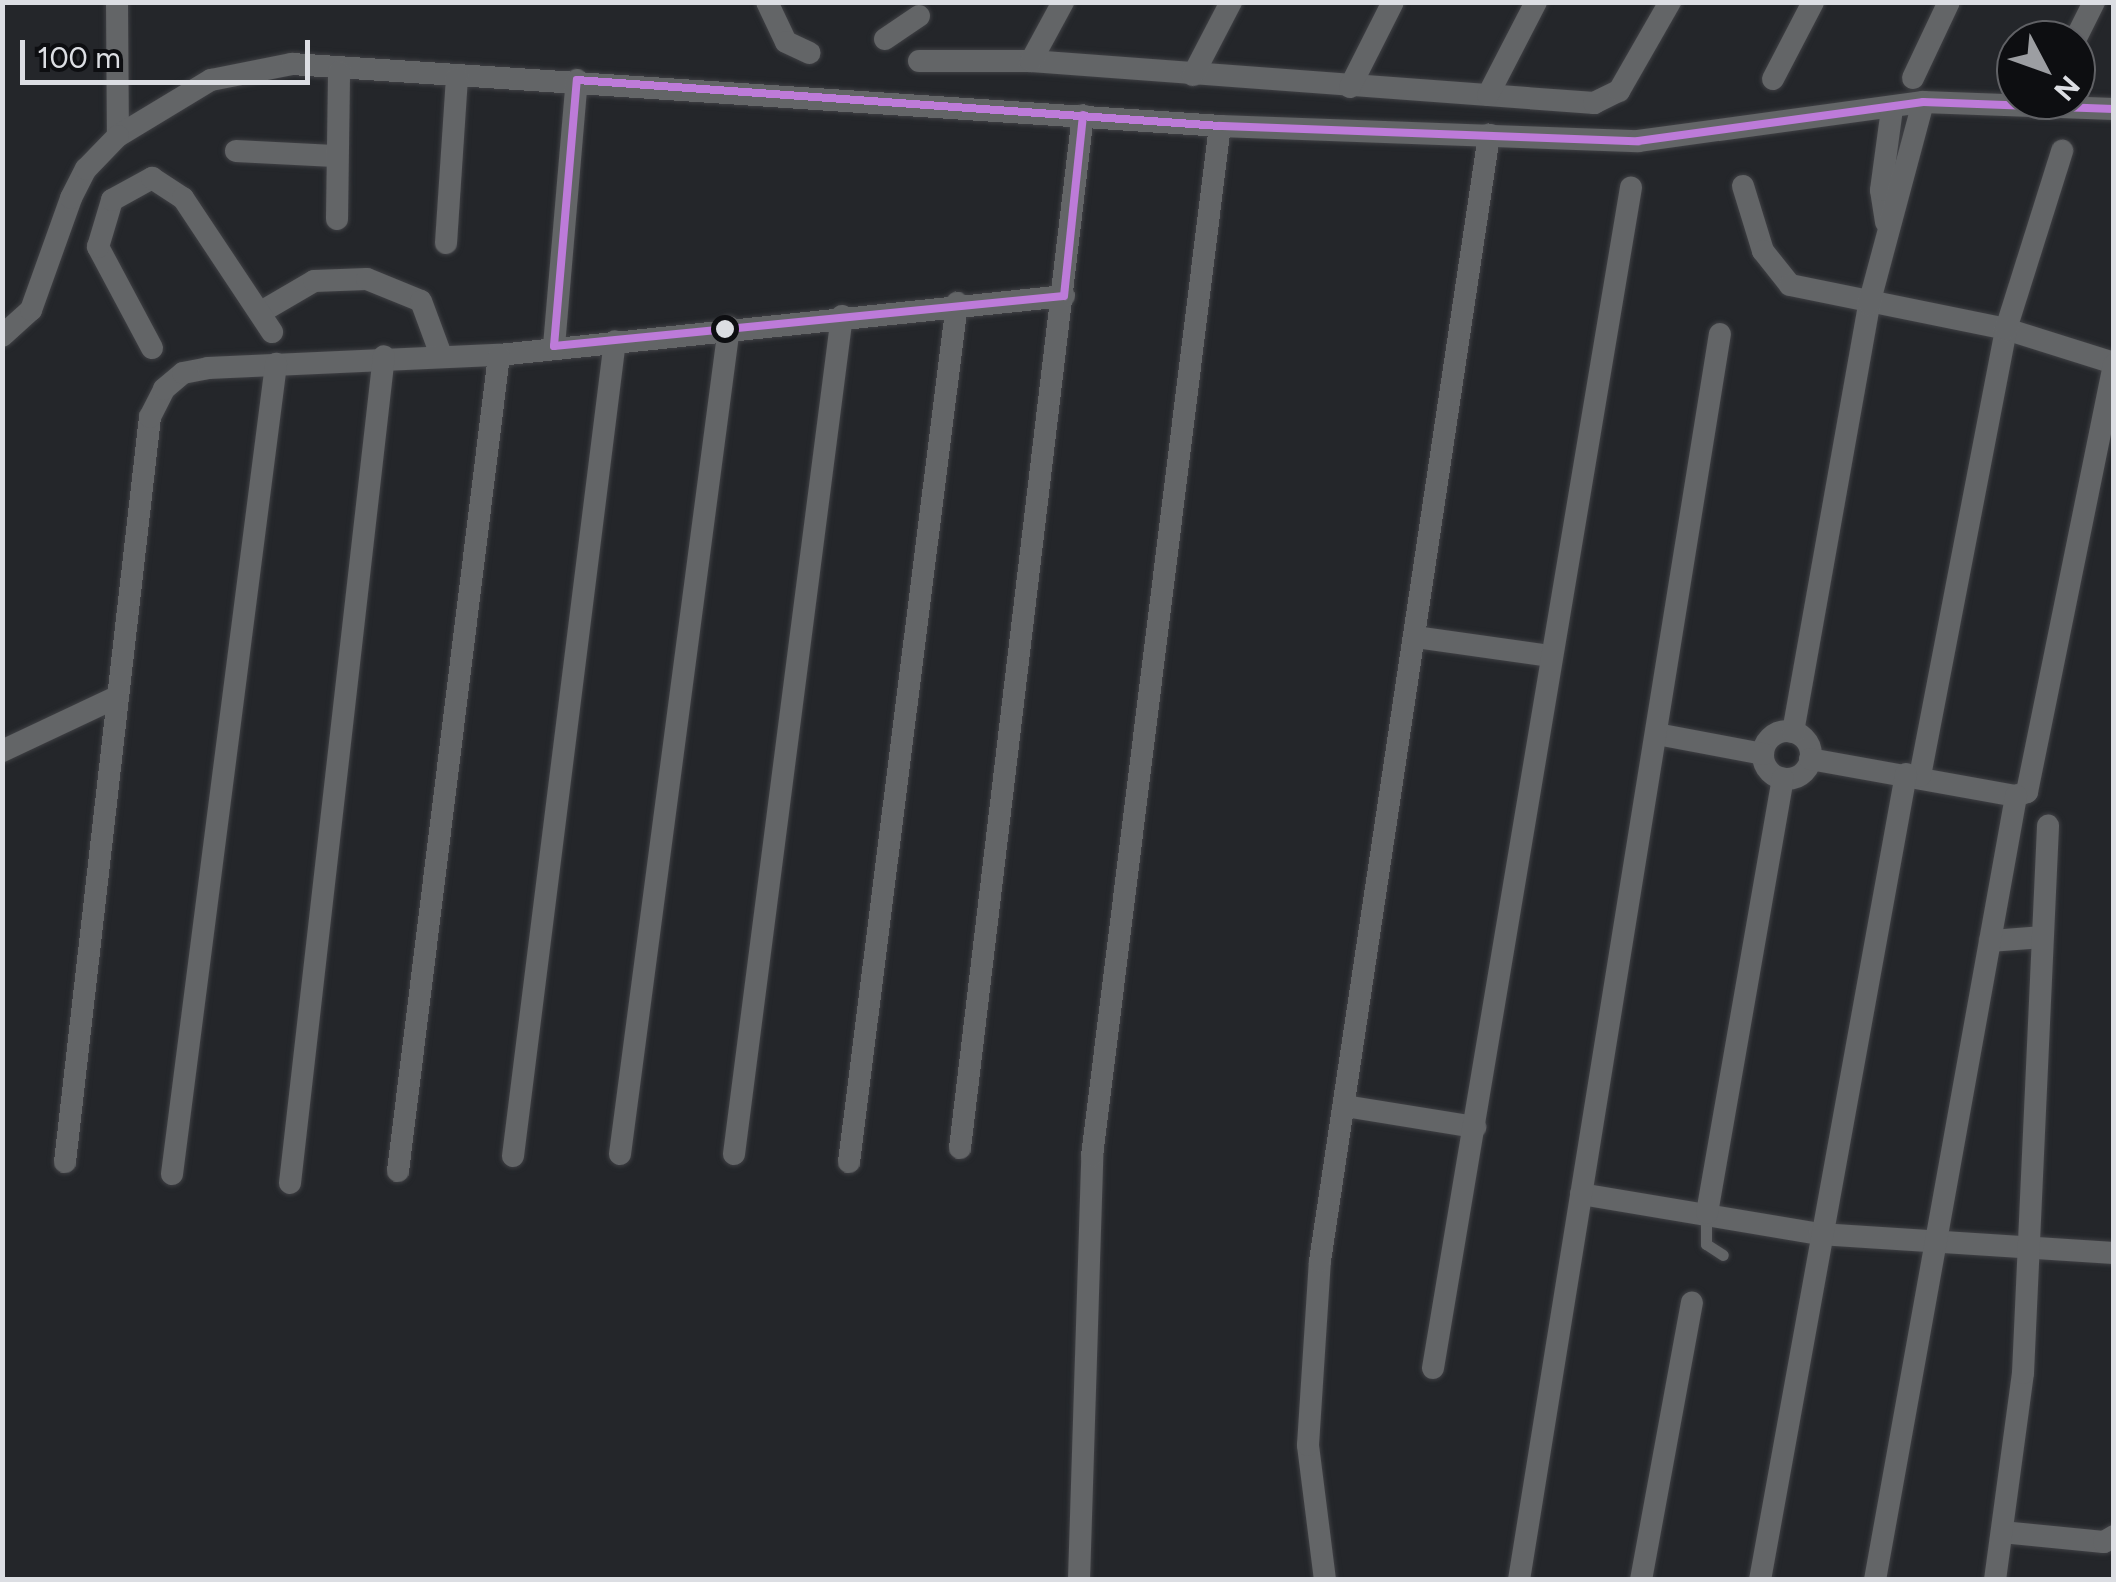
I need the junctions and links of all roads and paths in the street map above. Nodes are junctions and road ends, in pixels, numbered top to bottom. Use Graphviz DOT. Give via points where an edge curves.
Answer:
graph roads {
  1 [pos="117,2"];
  2 [pos="767,2"];
  3 [pos="1063,2"];
  4 [pos="1232,2"];
  5 [pos="1392,2"];
  6 [pos="1536,2"];
  7 [pos="1670,2"];
  8 [pos="1814,2"];
  9 [pos="1949,2"];
  10 [pos="918,15"];
  11 [pos="885,39"];
  12 [pos="810,53"];
  13 [pos="919,61"];
  14 [pos="1031,61"];
  15 [pos="339,72"];
  16 [pos="1194,75"];
  17 [pos="457,78"];
  18 [pos="1913,78"];
  19 [pos="1773,79"];
  20 [pos="577,80"];
  21 [pos="1350,87"];
  22 [pos="1488,95"];
  23 [pos="1923,102"];
  24 [pos="1892,108"];
  25 [pos="2114,109"];
  26 [pos="1084,116"];
  27 [pos="1220,126"];
  28 [pos="1489,134"];
  29 [pos="118,136"];
  30 [pos="2062,151"];
  31 [pos="236,152"];
  32 [pos="334,156"];
  33 [pos="1742,186"];
  34 [pos="1631,188"];
  35 [pos="337,219"];
  36 [pos="1886,222"];
  37 [pos="446,243"];
  38 [pos="1064,296"];
  39 [pos="958,303"];
  40 [pos="1869,304"];
  41 [pos="842,316"];
  42 [pos="729,327"];
  43 [pos="2006,329"];
  44 [pos="1720,334"];
  45 [pos="2,336"];
  46 [pos="615,341"];
  47 [pos="554,346"];
  48 [pos="152,348"];
  49 [pos="441,355"];
  50 [pos="499,355"];
  51 [pos="384,356"];
  52 [pos="276,364"];
  53 [pos="2114,364"];
  54 [pos="1414,637"];
  55 [pos="1551,656"];
  56 [pos="116,697"];
  57 [pos="1793,732"];
  58 [pos="1656,734"];
  59 [pos="2,751"];
  60 [pos="1763,754"];
  61 [pos="1810,758"];
  62 [pos="1913,775"];
  63 [pos="1783,778"];
  64 [pos="2016,796"];
  65 [pos="2048,826"];
  66 [pos="2042,937"];
  67 [pos="1990,941"];
  68 [pos="1346,1106"];
  69 [pos="1475,1127"];
  70 [pos="960,1148"];
  71 [pos="620,1154"];
  72 [pos="734,1154"];
  73 [pos="513,1156"];
  74 [pos="65,1162"];
  75 [pos="850,1162"];
  76 [pos="398,1171"];
  77 [pos="172,1174"];
  78 [pos="290,1183"];
  79 [pos="1581,1194"];
  80 [pos="1706,1214"];
  81 [pos="1820,1234"];
  82 [pos="1934,1246"];
  83 [pos="2029,1250"];
  84 [pos="2114,1253"];
  85 [pos="1723,1255"];
  86 [pos="1692,1303"];
  87 [pos="1433,1368"];
  88 [pos="2002,1532"];
  89 [pos="2114,1536"];
  90 [pos="1316,1548"];
  91 [pos="1079,1580"];
  92 [pos="1306,1580"];
  93 [pos="1325,1580"];
  94 [pos="1519,1580"];
  95 [pos="1641,1580"];
  96 [pos="1760,1580"];
  97 [pos="1875,1580"];
  98 [pos="1995,1580"];
  1 -- 29 [label="street"];
  2 -- 12 [label="street" via="786,42"];
  3 -- 14 [label="street"];
  4 -- 16 [label="street"];
  5 -- 21 [label="street"];
  6 -- 22 [label="street"];
  7 -- 22 [label="street" via="1619,91 1594,103"];
  8 -- 19 [label="street"];
  9 -- 18 [label="street"];
  10 -- 11 [label="street"];
  13 -- 14 [label="street"];
  14 -- 16 [label="street"];
  15 -- 17 [label="street"];
  15 -- 29 [label="street" via="292,64 212,80"];
  15 -- 32 [label="street"];
  16 -- 21 [label="street"];
  17 -- 20 [label="street"];
  17 -- 37 [label="street"];
  20 -- 26 [label="street"];
  20 -- 47 [label="street"];
  21 -- 22 [label="street"];
  23 -- 24 [label="street"];
  23 -- 25 [label="street"];
  23 -- 36 [label="street" via="1910,163"];
  24 -- 28 [label="street" via="1638,141"];
  24 -- 36 [label="street" via="1881,190"];
  26 -- 27 [label="street"];
  26 -- 38 [label="street"];
  27 -- 28 [label="street"];
  27 -- 91 [label="street" via="1092,1156"];
  28 -- 54 [label="street"];
  29 -- 45 [label="street" via="70,198 31,310"];
  30 -- 43 [label="street"];
  31 -- 32 [label="street"];
  32 -- 35 [label="street"];
  33 -- 40 [label="street" via="1775,271 1816,295"];
  34 -- 55 [label="street"];
  36 -- 40 [label="street"];
  38 -- 39 [label="street"];
  38 -- 70 [label="street"];
  39 -- 41 [label="street"];
  39 -- 75 [label="street"];
  40 -- 43 [label="street"];
  40 -- 57 [label="street"];
  41 -- 42 [label="street"];
  41 -- 72 [label="street"];
  42 -- 46 [label="street"];
  42 -- 71 [label="street"];
  43 -- 53 [label="street"];
  43 -- 62 [label="street"];
  44 -- 58 [label="street"];
  46 -- 47 [label="street"];
  46 -- 73 [label="street"];
  47 -- 50 [label="street"];
  48 -- 49 [label="street" via="98,247 112,200 152,178 182,198 266,322 314,281 367,279 421,300"];
  49 -- 50 [label="street"];
  49 -- 51 [label="street"];
  50 -- 76 [label="street"];
  51 -- 52 [label="street"];
  51 -- 78 [label="street"];
  52 -- 56 [label="street" via="183,372 164,389 150,417"];
  52 -- 77 [label="street"];
  53 -- 64 [label="street" via="2032,784"];
  54 -- 55 [label="street"];
  54 -- 68 [label="street"];
  55 -- 69 [label="street"];
  56 -- 59 [label="street"];
  56 -- 74 [label="street"];
  57 -- 60 [label="street" via="1773,736"];
  57 -- 61 [label="street" via="1807,742"];
  58 -- 60 [label="street"];
  58 -- 79 [label="street"];
  60 -- 63 [label="street" via="1769,770"];
  61 -- 62 [label="street"];
  61 -- 63 [label="street" via="1801,774"];
  62 -- 64 [label="street"];
  62 -- 81 [label="street"];
  63 -- 80 [label="street"];
  64 -- 67 [label="street"];
  65 -- 66 [label="street"];
  66 -- 67 [label="street"];
  66 -- 83 [label="street"];
  67 -- 82 [label="street"];
  68 -- 69 [label="street"];
  68 -- 90 [label="street" via="1313,1332 1308,1445"];
  69 -- 87 [label="street"];
  79 -- 80 [label="street"];
  79 -- 94 [label="street"];
  80 -- 81 [label="street"];
  80 -- 85 [label="lane" via="1706,1244"];
  81 -- 82 [label="street"];
  81 -- 96 [label="street"];
  82 -- 83 [label="street"];
  82 -- 97 [label="street"];
  83 -- 84 [label="street"];
  83 -- 88 [label="street" via="2023,1373"];
  86 -- 95 [label="street"];
  88 -- 89 [label="street" via="2104,1542"];
  88 -- 98 [label="street"];
  90 -- 92 [label="street"];
  90 -- 93 [label="street"];
}
